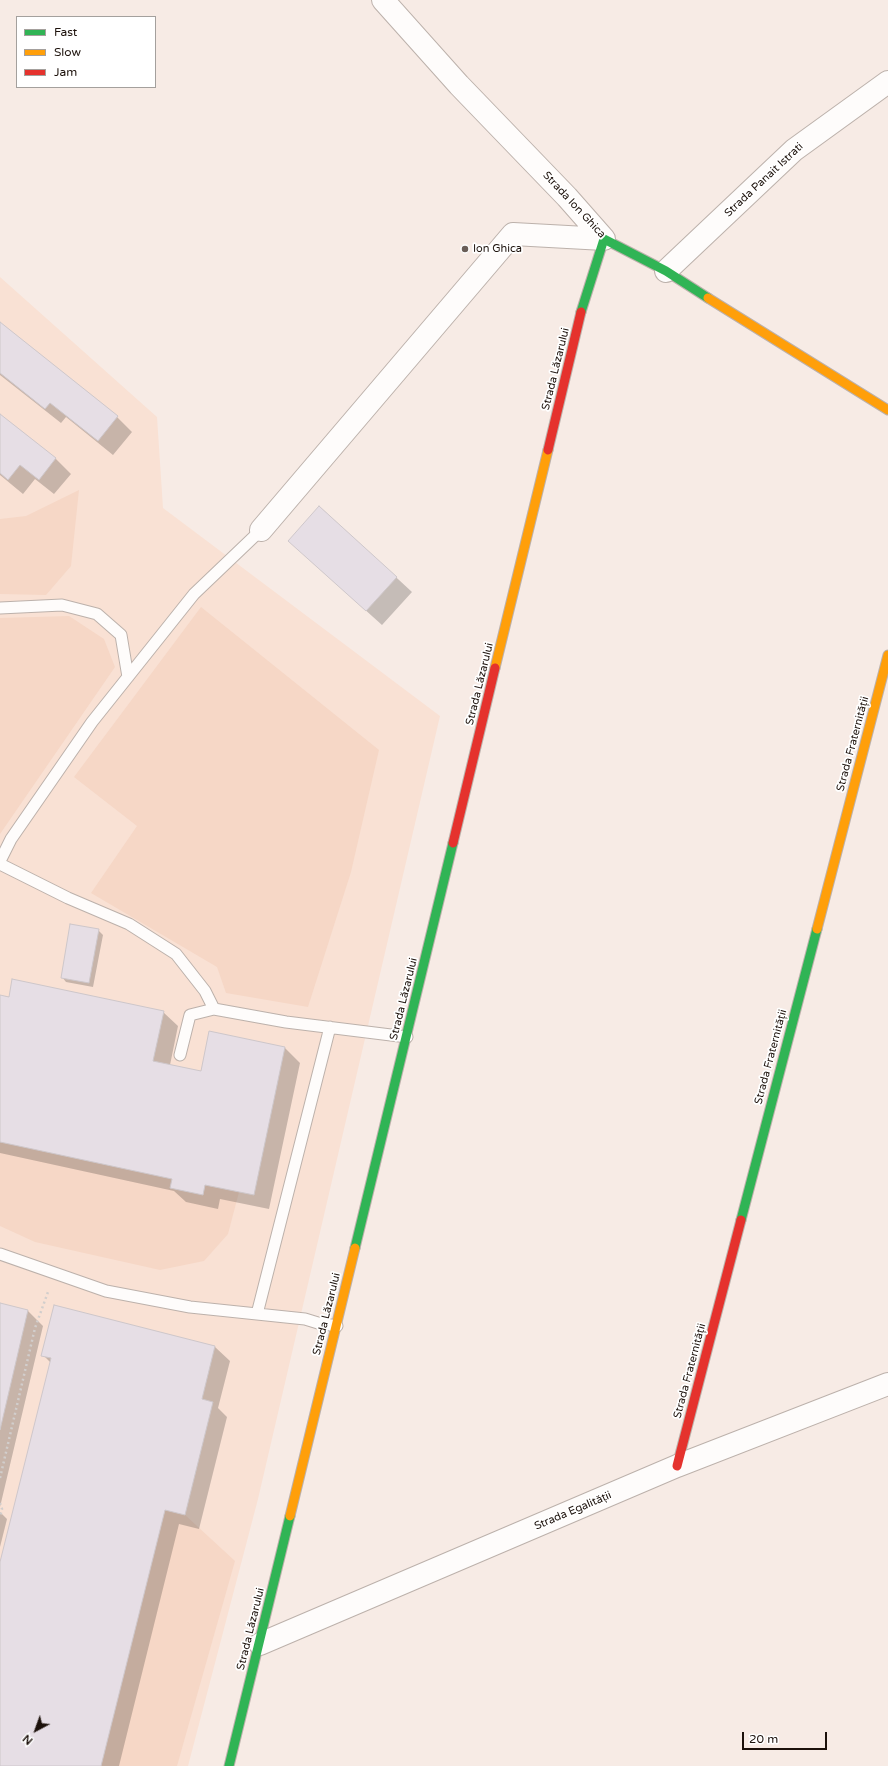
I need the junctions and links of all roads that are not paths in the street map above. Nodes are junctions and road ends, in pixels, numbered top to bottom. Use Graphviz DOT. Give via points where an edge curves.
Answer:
graph roads {
  1 [pos="383,0"];
  2 [pos="888,82"];
  3 [pos="604,239"];
  4 [pos="666,271"];
  5 [pos="888,410"];
  6 [pos="261,530"];
  7 [pos="0,608"];
  8 [pos="888,655"];
  9 [pos="128,677"];
  10 [pos="0,863"];
  11 [pos="214,1009"];
  12 [pos="330,1027"];
  13 [pos="407,1037"];
  14 [pos="180,1055"];
  15 [pos="0,1254"];
  16 [pos="257,1314"];
  17 [pos="337,1326"];
  18 [pos="888,1384"];
  19 [pos="677,1466"];
  20 [pos="260,1644"];
  21 [pos="229,1766"];
  1 -- 3 [label="street, Strada Ion Ghica"];
  2 -- 4 [label="street, Strada Panait Istrati" via="794,150"];
  3 -- 4 [label="street, Strada Ion Ghica"];
  3 -- 6 [label="street" via="513,234"];
  3 -- 13 [label="street, Strada Lăzarului" via="583,306"];
  4 -- 5 [label="street, Strada Ion Ghica"];
  6 -- 9 [label="lane" via="194,594"];
  7 -- 9 [label="lane" via="62,605 97,614 121,635"];
  8 -- 19 [label="street, Strada Fraternității"];
  9 -- 10 [label="lane" via="92,722 11,839"];
  10 -- 11 [label="lane" via="68,898 129,924 176,954 205,991"];
  11 -- 12 [label="lane"];
  11 -- 14 [label="lane" via="190,1015"];
  12 -- 13 [label="lane"];
  12 -- 16 [label="lane"];
  13 -- 17 [label="street, Strada Lăzarului"];
  15 -- 16 [label="lane" via="106,1291 190,1307"];
  16 -- 17 [label="lane" via="305,1319"];
  17 -- 20 [label="street, Strada Lăzarului"];
  18 -- 19 [label="street, Strada Egalității"];
  19 -- 20 [label="street, Strada Egalității"];
  20 -- 21 [label="street, Strada Lăzarului"];
}
